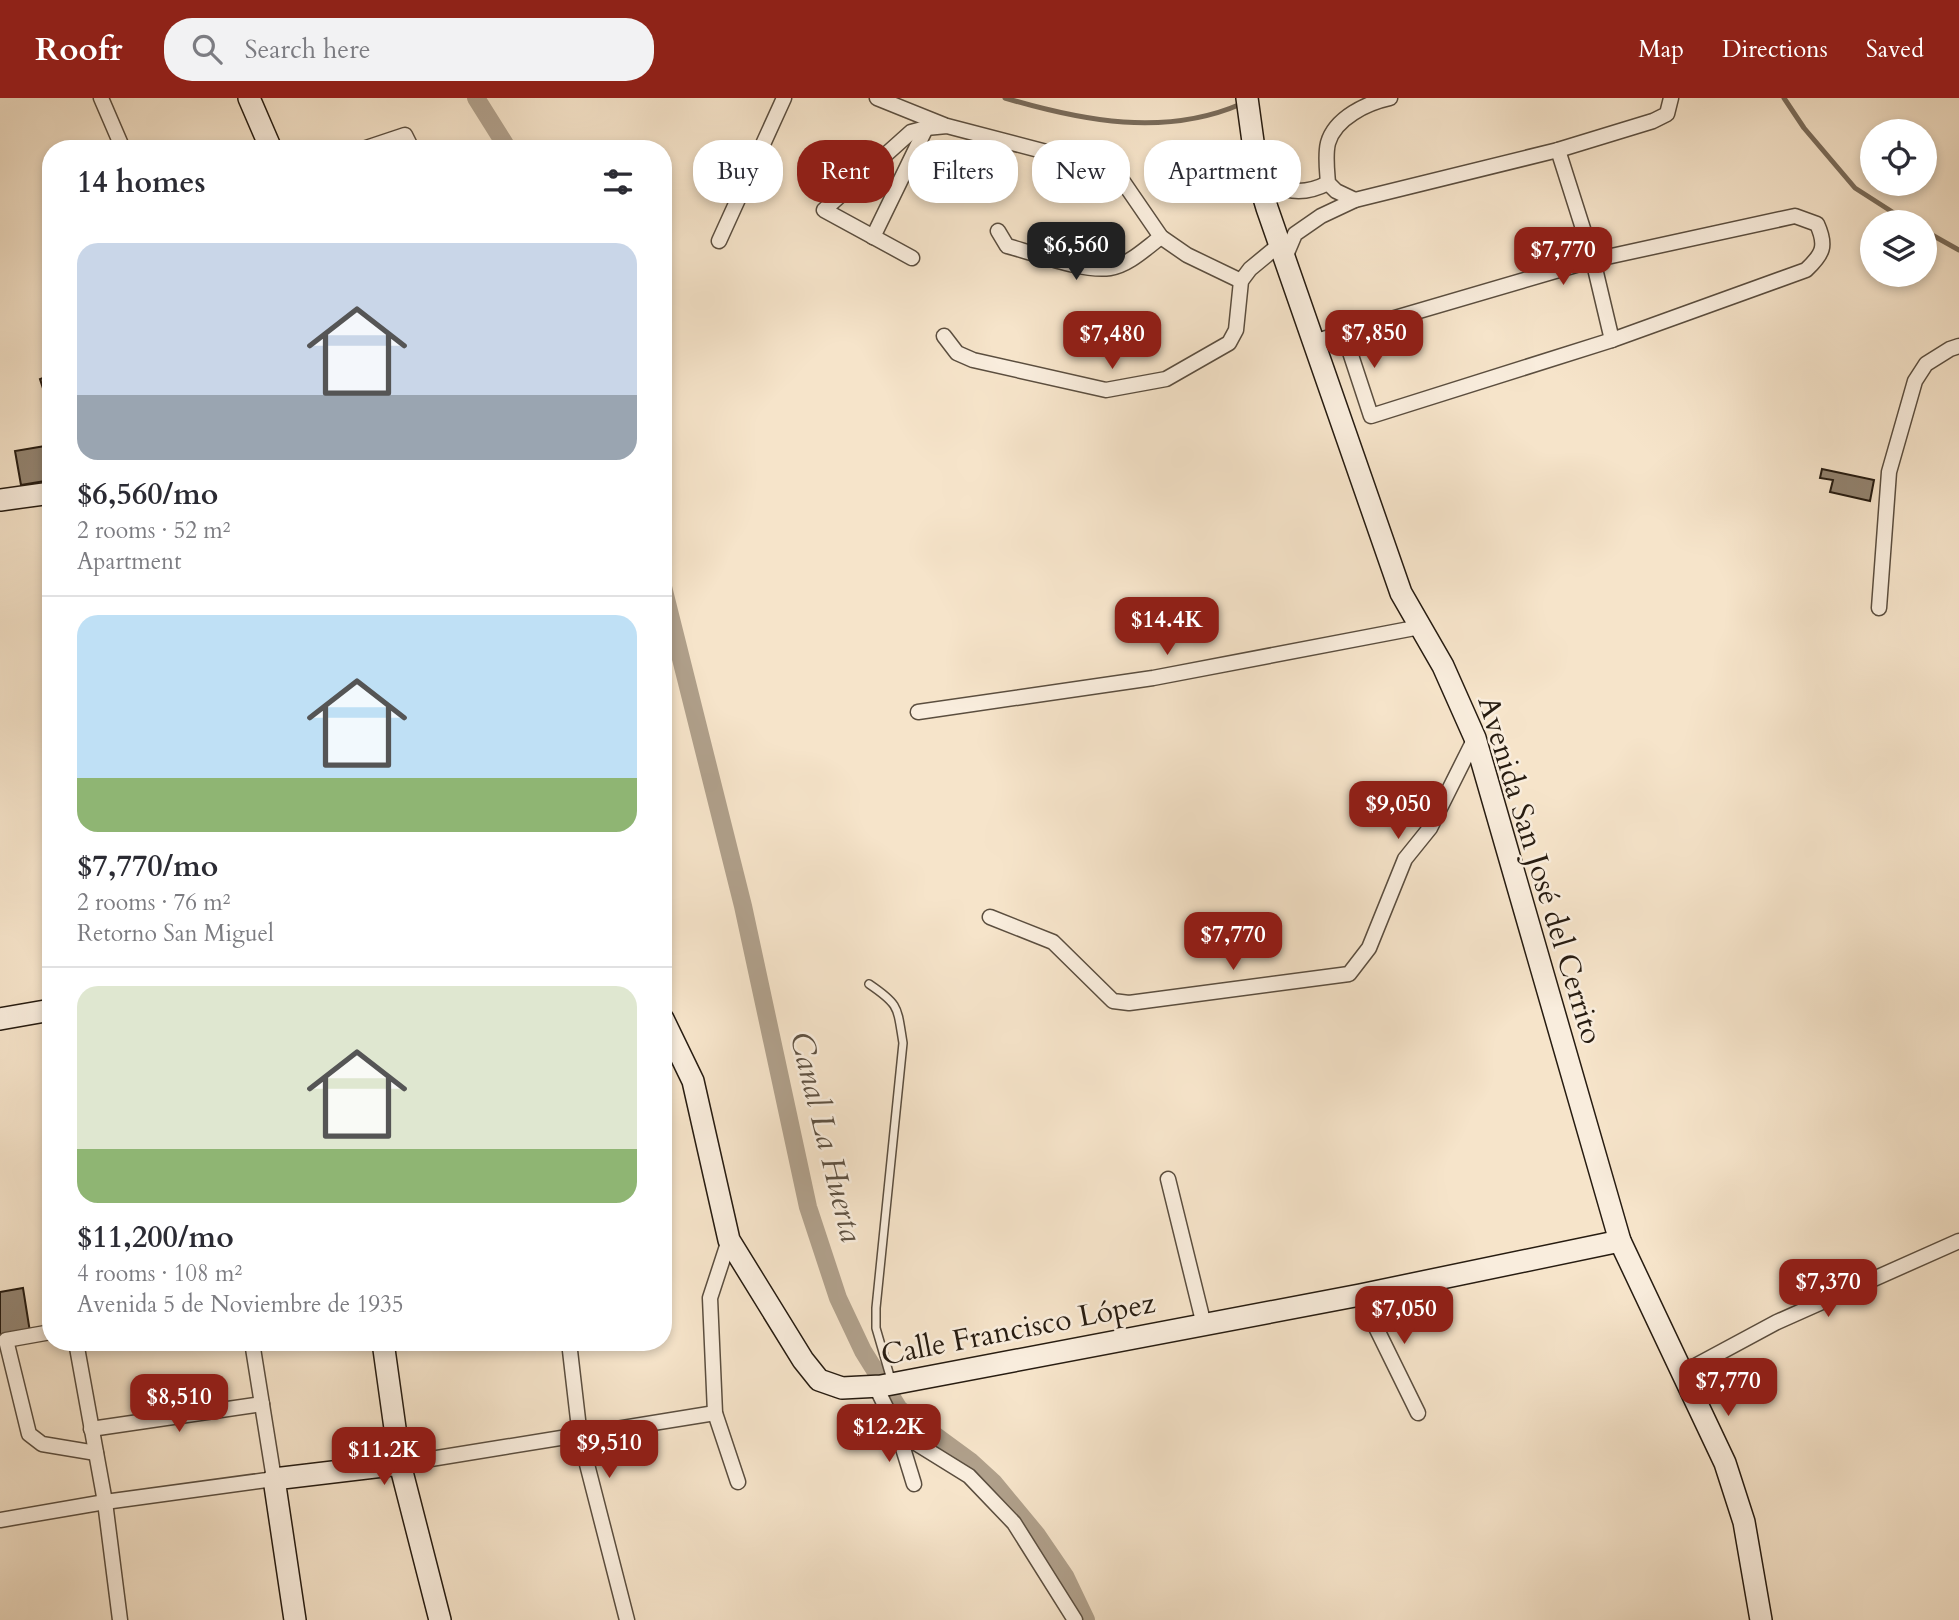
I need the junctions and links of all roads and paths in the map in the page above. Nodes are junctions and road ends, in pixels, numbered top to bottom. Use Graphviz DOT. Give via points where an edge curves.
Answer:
graph roads {
  1 [pos="101,98"];
  2 [pos="249,98"];
  3 [pos="784,98"];
  4 [pos="877,98"];
  5 [pos="1390,98"];
  6 [pos="1671,98"];
  7 [pos="1248,105"];
  8 [pos="947,127"];
  9 [pos="926,128"];
  10 [pos="119,140"];
  11 [pos="267,140"];
  12 [pos="390,140"];
  13 [pos="408,140"];
  14 [pos="1253,140"];
  15 [pos="1558,150"];
  16 [pos="1328,183"];
  17 [pos="1301,191"];
  18 [pos="1355,200"];
  19 [pos="1266,203"];
  20 [pos="998,231"];
  21 [pos="873,237"];
  22 [pos="1161,237"];
  23 [pos="719,240"];
  24 [pos="1282,252"];
  25 [pos="912,258"];
  26 [pos="1593,260"];
  27 [pos="1241,281"];
  28 [pos="1344,334"];
  29 [pos="944,336"];
  30 [pos="1612,340"];
  31 [pos="1313,341"];
  32 [pos="1959,346"];
  33 [pos="42,494"];
  34 [pos="0,500"];
  35 [pos="1879,608"];
  36 [pos="1420,627"];
  37 [pos="918,712"];
  38 [pos="1475,738"];
  39 [pos="990,917"];
  40 [pos="869,984"];
  41 [pos="42,1012"];
  42 [pos="0,1019"];
  43 [pos="672,1037"];
  44 [pos="1168,1179"];
  45 [pos="729,1240"];
  46 [pos="1620,1241"];
  47 [pos="1959,1241"];
  48 [pos="1360,1295"];
  49 [pos="1204,1325"];
  50 [pos="42,1334"];
  51 [pos="78,1351"];
  52 [pos="253,1351"];
  53 [pos="384,1351"];
  54 [pos="570,1351"];
  55 [pos="1684,1372"];
  56 [pos="884,1385"];
  57 [pos="262,1404"];
  58 [pos="715,1413"];
  59 [pos="1418,1413"];
  60 [pos="91,1429"];
  61 [pos="898,1432"];
  62 [pos="580,1437"];
  63 [pos="96,1453"];
  64 [pos="400,1464"];
  65 [pos="274,1479"];
  66 [pos="738,1482"];
  67 [pos="914,1484"];
  68 [pos="105,1502"];
  69 [pos="0,1520"];
  70 [pos="120,1620"];
  71 [pos="295,1620"];
  72 [pos="440,1620"];
  73 [pos="626,1620"];
  74 [pos="1075,1620"];
  75 [pos="1760,1620"];
  1 -- 10 [label="street"];
  2 -- 11 [label="street"];
  3 -- 23 [label="street"];
  4 -- 8 [label="street"];
  5 -- 16 [label="street" via="1369,103 1348,116 1328,141"];
  6 -- 15 [label="street" via="1667,114 1653,121"];
  7 -- 14 [label="street, Avenida San José del Cerrito"];
  8 -- 9 [label="street"];
  8 -- 22 [label="street" via="1115,170"];
  9 -- 21 [label="street"];
  9 -- 21 [label="street" via="911,132 824,210"];
  12 -- 13 [label="street" via="405,135"];
  15 -- 18 [label="street"];
  15 -- 26 [label="street"];
  16 -- 17 [label="street"];
  16 -- 18 [label="street"];
  18 -- 24 [label="street" via="1321,216 1296,234"];
  19 -- 24 [label="street, Avenida San José del Cerrito"];
  20 -- 22 [label="street" via="1007,246 1110,268 1127,262"];
  21 -- 25 [label="street"];
  22 -- 27 [label="street"];
  24 -- 27 [label="street" via="1250,269"];
  24 -- 31 [label="street, Avenida San José del Cerrito"];
  26 -- 28 [label="street"];
  26 -- 30 [label="street"];
  26 -- 30 [label="street" via="1795,216 1816,225 1824,238 1820,257 1806,270"];
  27 -- 29 [label="street" via="1236,330 1229,343 1154,382 1106,390 973,359 957,353"];
  28 -- 30 [label="street" via="1371,416"];
  28 -- 31 [label="street"];
  31 -- 36 [label="street, Avenida San José del Cerrito" via="1401,593"];
  32 -- 35 [label="street" via="1926,364 1915,381 1889,472"];
  33 -- 34 [label="street"];
  36 -- 37 [label="street" via="1153,678"];
  36 -- 38 [label="street, Avenida San José del Cerrito"];
  38 -- 39 [label="street" via="1430,828 1405,859 1369,948 1349,974 1129,1003 1114,1001 1053,942"];
  38 -- 46 [label="street, Avenida San José del Cerrito"];
  40 -- 56 [label="lane" via="897,1008 903,1043 876,1308"];
  41 -- 42 [label="street"];
  43 -- 45 [label="street, Calle Francisco López" via="694,1081"];
  44 -- 49 [label="street"];
  45 -- 56 [label="street, Calle Francisco López" via="819,1380 842,1388"];
  45 -- 58 [label="street" via="710,1298"];
  46 -- 48 [label="street, Calle Francisco López"];
  46 -- 55 [label="street, Avenida San José del Cerrito"];
  47 -- 55 [label="street" via="1777,1322"];
  48 -- 49 [label="street, Calle Francisco López"];
  48 -- 59 [label="street"];
  49 -- 56 [label="street, Calle Francisco López"];
  50 -- 63 [label="street" via="6,1340 29,1434 42,1444"];
  51 -- 60 [label="street"];
  52 -- 57 [label="street"];
  53 -- 64 [label="street"];
  54 -- 62 [label="street"];
  55 -- 75 [label="street, Avenida San José del Cerrito" via="1725,1463 1744,1522"];
  56 -- 61 [label="street"];
  57 -- 60 [label="street"];
  57 -- 65 [label="street"];
  58 -- 62 [label="street"];
  58 -- 66 [label="street"];
  60 -- 63 [label="street"];
  61 -- 67 [label="street"];
  61 -- 74 [label="street" via="969,1476 1014,1523"];
  62 -- 64 [label="street"];
  62 -- 73 [label="street"];
  63 -- 68 [label="street"];
  64 -- 65 [label="street"];
  64 -- 72 [label="street"];
  65 -- 68 [label="street"];
  65 -- 71 [label="street"];
  68 -- 69 [label="street"];
  68 -- 70 [label="street"];
}
